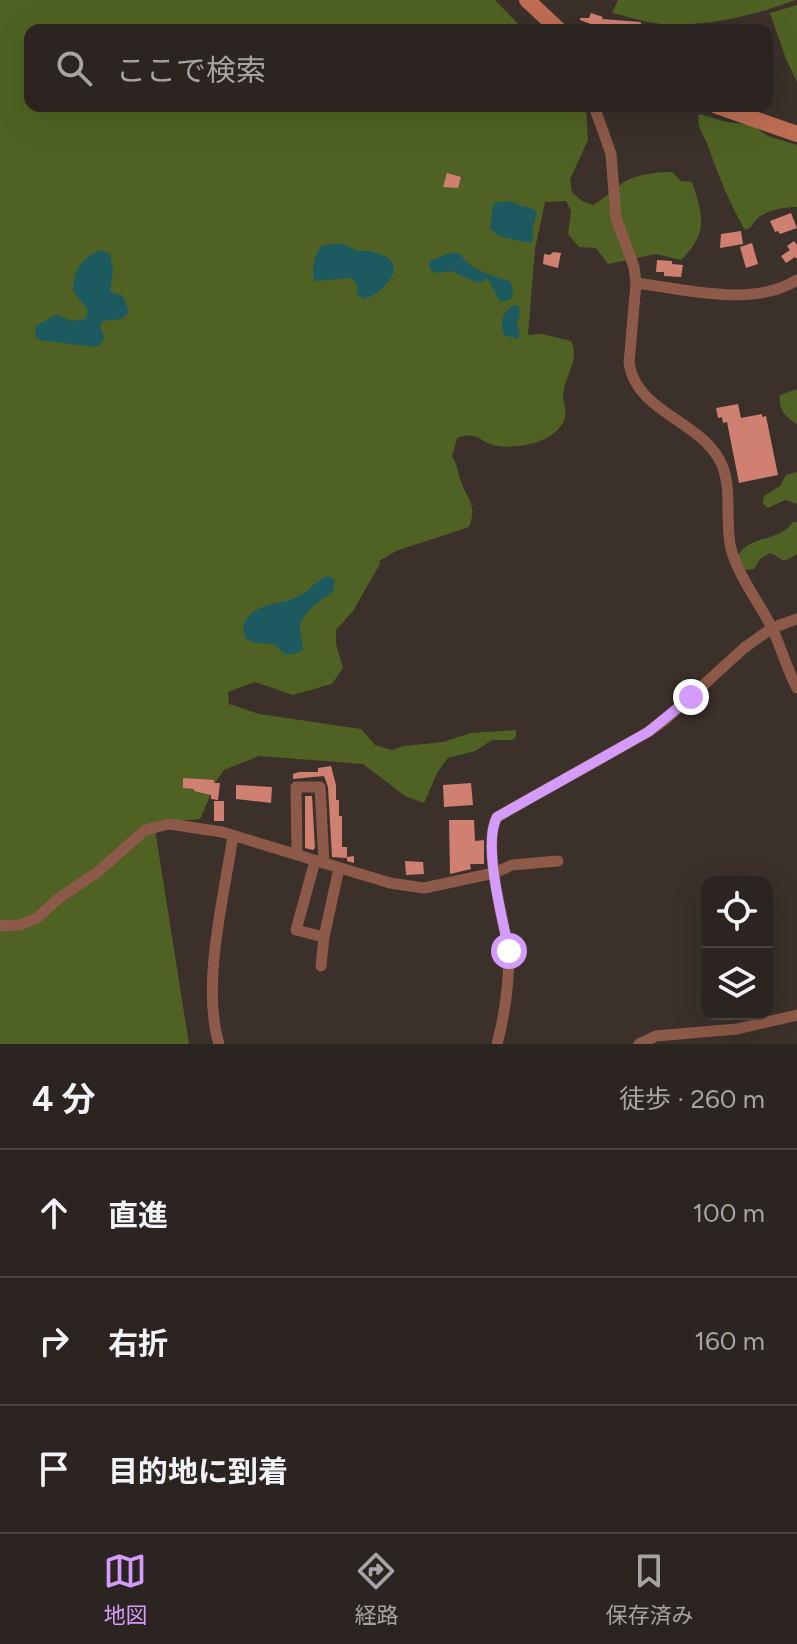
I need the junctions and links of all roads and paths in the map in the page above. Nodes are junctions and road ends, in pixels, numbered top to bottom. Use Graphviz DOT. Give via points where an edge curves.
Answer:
graph roads {
  1 [pos="527,0"];
  2 [pos="553,24"];
  3 [pos="596,112"];
  4 [pos="734,112"];
  5 [pos="797,134"];
  6 [pos="797,280"];
  7 [pos="636,283"];
  8 [pos="797,619"];
  9 [pos="772,628"];
  10 [pos="797,688"];
  11 [pos="233,836"];
  12 [pos="297,855"];
  13 [pos="558,861"];
  14 [pos="319,862"];
  15 [pos="339,868"];
  16 [pos="494,873"];
  17 [pos="2,923"];
  18 [pos="324,937"];
  19 [pos="321,966"];
  20 [pos="797,1015"];
  21 [pos="219,1044"];
  22 [pos="497,1044"];
  23 [pos="639,1044"];
  1 -- 2 [label="main road"];
  3 -- 7 [label="street" via="611,154 616,218"];
  4 -- 5 [label="main road"];
  6 -- 7 [label="street" via="783,289 746,296"];
  7 -- 9 [label="street" via="629,363 635,385 705,441 719,459 731,551"];
  8 -- 9 [label="street"];
  9 -- 10 [label="street"];
  9 -- 16 [label="street" via="648,732 497,817 491,827"];
  11 -- 12 [label="street"];
  11 -- 17 [label="street" via="177,824 153,827 37,918 20,925"];
  11 -- 21 [label="street" via="214,966 213,1024"];
  12 -- 14 [label="street"];
  12 -- 14 [label="street" via="296,787 320,787"];
  13 -- 16 [label="street" via="512,865"];
  14 -- 15 [label="street"];
  14 -- 18 [label="street" via="296,930"];
  15 -- 16 [label="street" via="424,888"];
  15 -- 18 [label="street"];
  16 -- 22 [label="street" via="509,951"];
  18 -- 19 [label="street"];
  20 -- 23 [label="street" via="737,1029 656,1036"];
}
